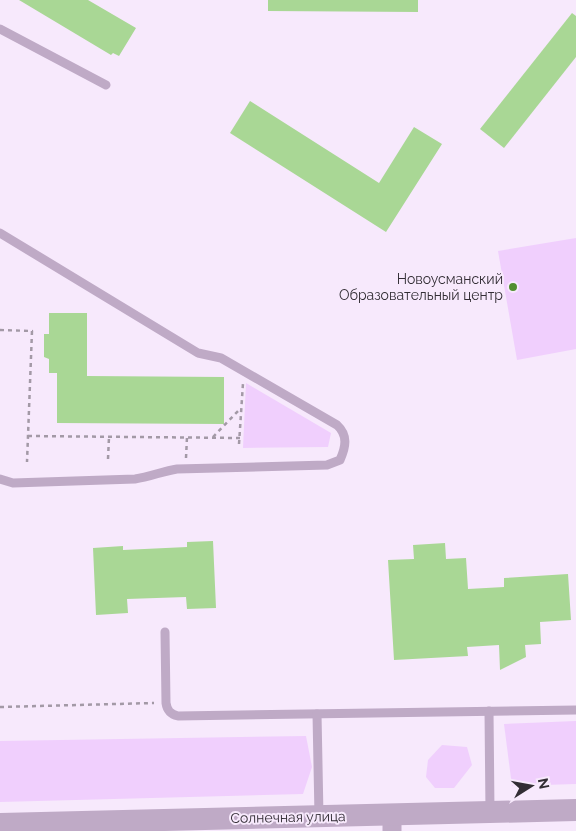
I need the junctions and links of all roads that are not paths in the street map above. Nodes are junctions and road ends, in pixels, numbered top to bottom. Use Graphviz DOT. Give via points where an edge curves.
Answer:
graph roads {
  1 [pos="0,29"];
  2 [pos="106,85"];
  3 [pos="0,232"];
  4 [pos="0,479"];
  5 [pos="165,632"];
  6 [pos="576,710"];
  7 [pos="489,712"];
  8 [pos="318,714"];
  9 [pos="576,810"];
  10 [pos="490,812"];
  11 [pos="319,816"];
  12 [pos="392,823"];
  13 [pos="0,824"];
  1 -- 2 [label="lane"];
  3 -- 4 [label="lane" via="198,353 221,358 337,425 345,436 340,460 327,465 177,469 135,479 13,483"];
  5 -- 8 [label="lane" via="166,703 172,715"];
  6 -- 7 [label="lane"];
  7 -- 8 [label="lane"];
  7 -- 10 [label="lane"];
  8 -- 11 [label="lane"];
  9 -- 10 [label="street, Солнечная улица"];
  10 -- 12 [label="street, Солнечная улица"];
  11 -- 12 [label="street, Солнечная улица"];
  11 -- 13 [label="street, Солнечная улица"];
}
